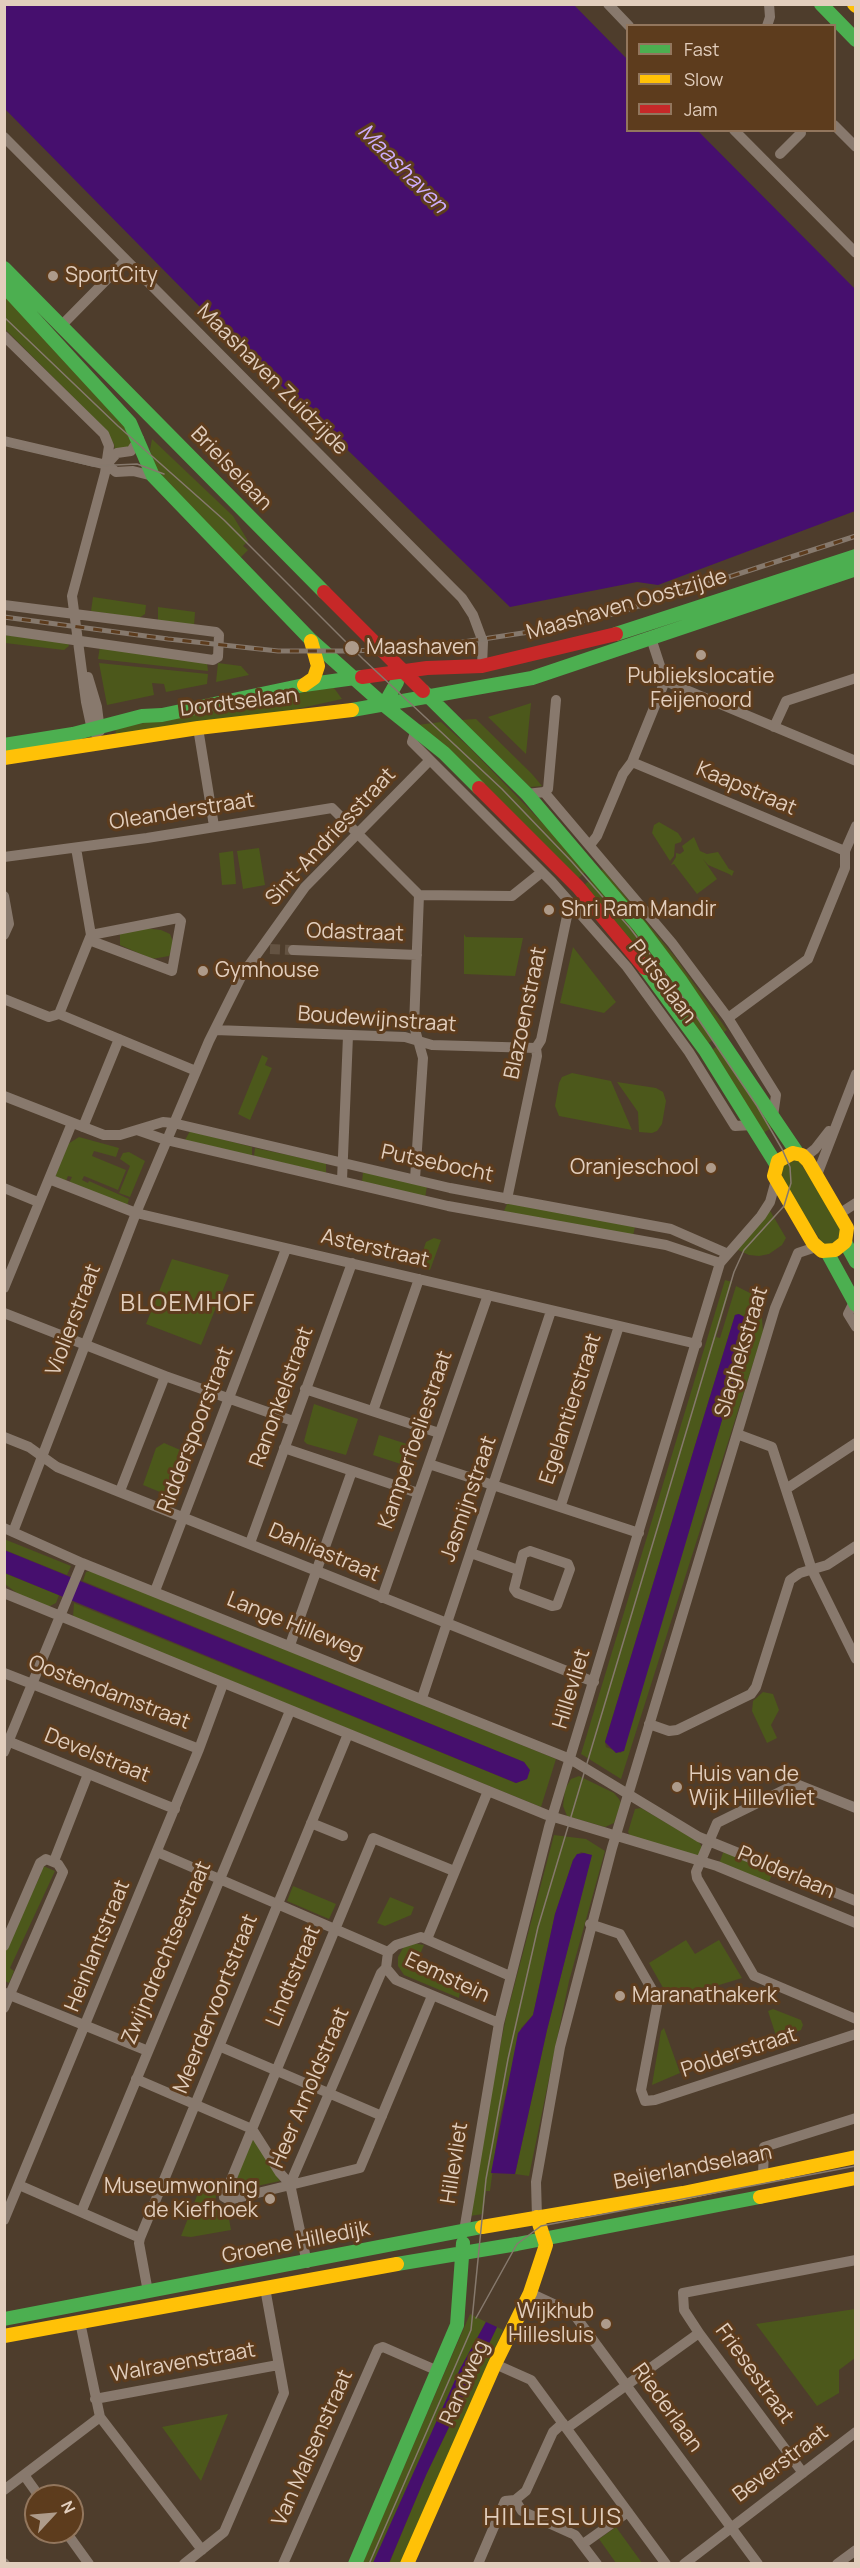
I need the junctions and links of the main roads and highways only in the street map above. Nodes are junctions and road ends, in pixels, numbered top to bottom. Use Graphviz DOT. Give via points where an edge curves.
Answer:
graph roads {
  1 [pos="821,4"];
  2 [pos="855,40"];
  3 [pos="4,268"];
  4 [pos="4,286"];
  5 [pos="855,556"];
  6 [pos="855,569"];
  7 [pos="311,640"];
  8 [pos="438,670"];
  9 [pos="402,672"];
  10 [pos="354,680"];
  11 [pos="304,685"];
  12 [pos="452,693"];
  13 [pos="429,697"];
  14 [pos="403,703"];
  15 [pos="384,705"];
  16 [pos="444,712"];
  17 [pos="402,717"];
  18 [pos="98,734"];
  19 [pos="4,745"];
  20 [pos="4,758"];
  21 [pos="801,1155"];
  22 [pos="776,1164"];
  23 [pos="848,1208"];
  24 [pos="844,1242"];
  25 [pos="821,1249"];
  26 [pos="855,1262"];
  27 [pos="855,1304"];
  28 [pos="855,2157"];
  29 [pos="855,2178"];
  30 [pos="537,2217"];
  31 [pos="464,2231"];
  32 [pos="545,2239"];
  33 [pos="486,2247"];
  34 [pos="463,2252"];
  35 [pos="4,2319"];
  36 [pos="4,2336"];
  37 [pos="355,2564"];
  38 [pos="407,2564"];
  1 -- 2 [label="main road"];
  3 -- 9 [label="main road, Brielselaan"];
  4 -- 7 [label="main road" via="130,423 153,476"];
  5 -- 8 [label="main road, Maashaven Oostzijde" via="615,634"];
  6 -- 12 [label="main road, Maashaven Oostzijde" via="532,678"];
  7 -- 10 [label="main road"];
  7 -- 11 [label="main road" via="318,666 314,678"];
  8 -- 9 [label="main road, Dordtselaan"];
  9 -- 10 [label="main road, Dordtselaan"];
  9 -- 13 [label="main road, Brielselaan"];
  9 -- 14 [label="main road" via="406,692"];
  9 -- 15 [label="main road"];
  10 -- 11 [label="main road, Dordtselaan"];
  10 -- 15 [label="main road"];
  11 -- 18 [label="main road, Dordtselaan" via="142,716"];
  12 -- 13 [label="main road, Maashaven Oostzijde"];
  12 -- 16 [label="main road" via="444,704"];
  13 -- 14 [label="main road, Dordtselaan"];
  13 -- 16 [label="main road, Putselaan"];
  14 -- 15 [label="main road, Dordtselaan"];
  14 -- 17 [label="main road"];
  15 -- 17 [label="main road, Putselaan"];
  15 -- 18 [label="main road, Dordtselaan" via="198,728"];
  16 -- 21 [label="main road, Putselaan" via="527,794 640,927 716,1028"];
  17 -- 22 [label="main road, Putselaan" via="501,809 604,917 705,1050"];
  18 -- 19 [label="main road, Dordtselaan"];
  18 -- 20 [label="main road, Dordtselaan"];
  21 -- 22 [label="main road" via="786,1155"];
  21 -- 23 [label="main road, Putselaan"];
  22 -- 25 [label="main road" via="776,1180"];
  23 -- 24 [label="main road, Putselaan"];
  24 -- 25 [label="main road" via="835,1250"];
  24 -- 26 [label="main road"];
  25 -- 27 [label="main road"];
  28 -- 30 [label="main road, Beijerlandselaan"];
  29 -- 32 [label="main road, Beijerlandselaan"];
  30 -- 31 [label="main road, Groene Hilledijk"];
  30 -- 32 [label="main road"];
  30 -- 33 [label="main road, Groene Hilledijk" via="511,2236"];
  31 -- 34 [label="main road, Randweg"];
  31 -- 35 [label="main road, Groene Hilledijk"];
  32 -- 33 [label="main road, Groene Hilledijk"];
  32 -- 38 [label="main road, Randweg" via="544,2254 530,2293"];
  33 -- 34 [label="main road, Groene Hilledijk"];
  34 -- 36 [label="main road, Groene Hilledijk"];
  34 -- 37 [label="main road, Randweg" via="457,2325"];
}
